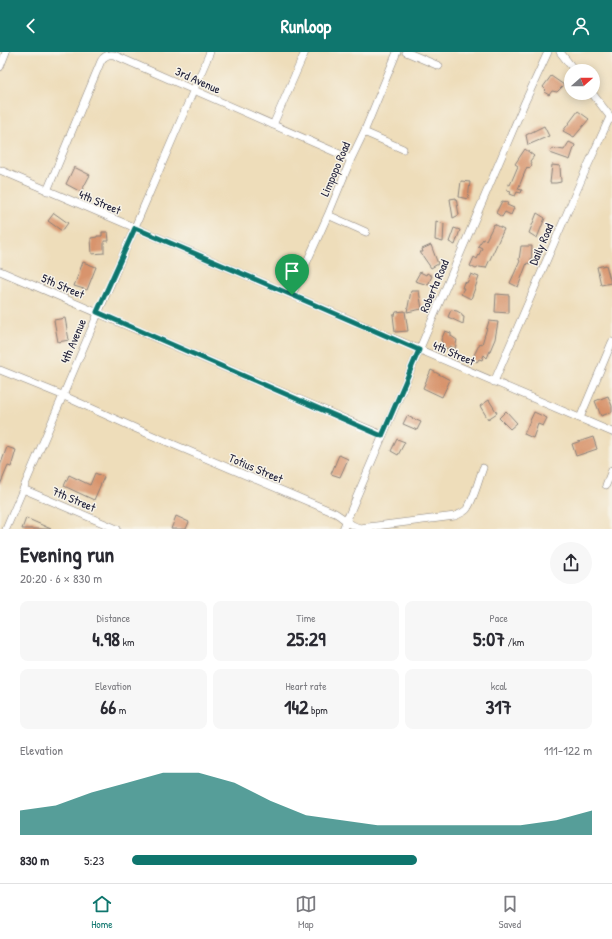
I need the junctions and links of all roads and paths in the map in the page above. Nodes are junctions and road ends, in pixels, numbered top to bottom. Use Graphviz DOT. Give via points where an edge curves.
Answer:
graph roads {
  1 [pos="6,52"];
  2 [pos="210,52"];
  3 [pos="305,52"];
  4 [pos="397,52"];
  5 [pos="406,52"];
  6 [pos="548,52"];
  7 [pos="560,52"];
  8 [pos="569,64"];
  9 [pos="0,66"];
  10 [pos="439,66"];
  11 [pos="193,91"];
  12 [pos="597,100"];
  13 [pos="611,118"];
  14 [pos="273,125"];
  15 [pos="364,132"];
  16 [pos="403,149"];
  17 [pos="351,158"];
  18 [pos="0,170"];
  19 [pos="47,191"];
  20 [pos="328,214"];
  21 [pos="135,228"];
  22 [pos="366,232"];
  23 [pos="0,271"];
  24 [pos="292,295"];
  25 [pos="97,312"];
  26 [pos="612,342"];
  27 [pos="419,350"];
  28 [pos="0,370"];
  29 [pos="494,382"];
  30 [pos="62,395"];
  31 [pos="580,418"];
  32 [pos="612,432"];
  33 [pos="382,436"];
  34 [pos="483,468"];
  35 [pos="612,470"];
  36 [pos="606,485"];
  37 [pos="23,489"];
  38 [pos="347,521"];
  39 [pos="6,529"];
  40 [pos="117,529"];
  41 [pos="343,529"];
  1 -- 9 [label="street"];
  2 -- 11 [label="street, 4th Avenue"];
  3 -- 14 [label="street"];
  4 -- 15 [label="street, Limpopo Road"];
  5 -- 10 [label="street"];
  6 -- 27 [label="street, Roberta Road"];
  7 -- 8 [label="street"];
  11 -- 14 [label="street, 3rd Avenue"];
  11 -- 19 [label="street, 3rd Avenue" via="114,55 106,56 101,61"];
  11 -- 21 [label="street, 4th Avenue"];
  12 -- 13 [label="street"];
  13 -- 29 [label="street, Daily Road" via="582,176"];
  14 -- 17 [label="street, 3rd Avenue"];
  15 -- 16 [label="street"];
  15 -- 17 [label="street, Limpopo Road"];
  17 -- 20 [label="street, Limpopo Road"];
  18 -- 19 [label="street, 4th Street"];
  19 -- 21 [label="street, 4th Street"];
  20 -- 22 [label="street"];
  20 -- 24 [label="street, Limpopo Road"];
  21 -- 24 [label="street, 4th Street"];
  21 -- 25 [label="street, 4th Avenue"];
  23 -- 25 [label="street, 5th Street"];
  24 -- 27 [label="street, 4th Street"];
  25 -- 30 [label="street, 4th Avenue"];
  25 -- 33 [label="street, 5th Street"];
  26 -- 31 [label="street"];
  27 -- 29 [label="street, 4th Street"];
  27 -- 33 [label="street, Roberta Road"];
  28 -- 30 [label="street, Totius Street"];
  29 -- 31 [label="street, 4th Street"];
  30 -- 37 [label="street, 4th Avenue"];
  30 -- 38 [label="street, Totius Street" via="342,516"];
  31 -- 32 [label="street, 4th Street"];
  33 -- 38 [label="street, Roberta Road"];
  34 -- 38 [label="street, Totius Street" via="471,503 467,509 455,516 360,528"];
  35 -- 36 [label="street"];
  37 -- 39 [label="street, 4th Avenue"];
  37 -- 40 [label="street, 7th Street"];
  38 -- 41 [label="street, Roberta Road"];
}
